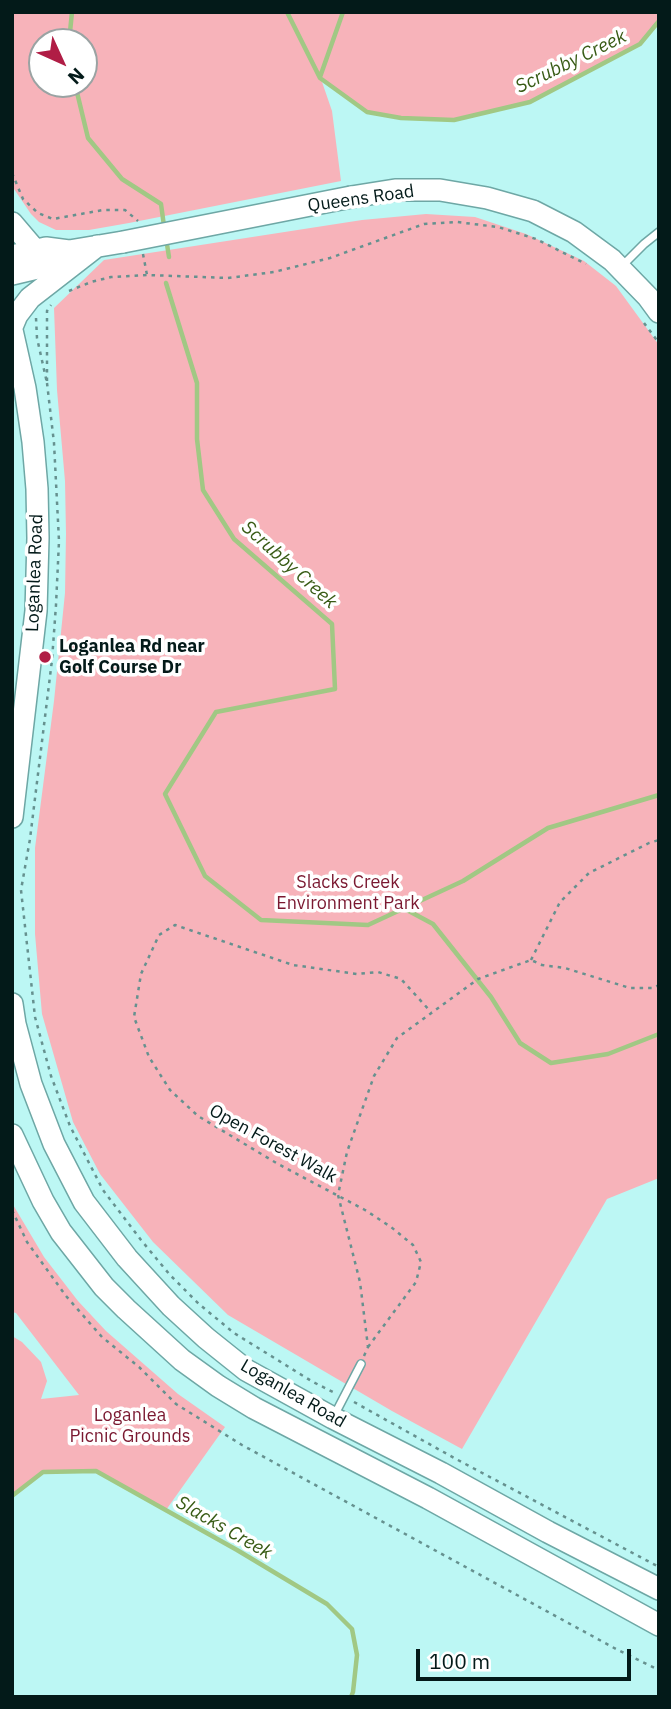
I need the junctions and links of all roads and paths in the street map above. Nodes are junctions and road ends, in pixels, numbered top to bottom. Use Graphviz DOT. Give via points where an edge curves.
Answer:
graph roads {
  1 [pos="12,173"];
  2 [pos="139,222"];
  3 [pos="12,223"];
  4 [pos="659,232"];
  5 [pos="97,246"];
  6 [pos="34,250"];
  7 [pos="69,251"];
  8 [pos="143,251"];
  9 [pos="12,256"];
  10 [pos="588,265"];
  11 [pos="620,268"];
  12 [pos="12,274"];
  13 [pos="147,275"];
  14 [pos="65,292"];
  15 [pos="30,298"];
  16 [pos="54,300"];
  17 [pos="650,316"];
  18 [pos="12,329"];
  19 [pos="659,343"];
  20 [pos="47,383"];
  21 [pos="12,817"];
  22 [pos="659,841"];
  23 [pos="531,960"];
  24 [pos="659,985"];
  25 [pos="12,1004"];
  26 [pos="431,1013"];
  27 [pos="12,1136"];
  28 [pos="338,1195"];
  29 [pos="12,1210"];
  30 [pos="369,1347"];
  31 [pos="361,1364"];
  32 [pos="344,1397"];
  33 [pos="333,1418"];
  34 [pos="659,1567"];
  35 [pos="659,1589"];
  36 [pos="659,1625"];
  37 [pos="659,1670"];
  1 -- 2 [label="path" via="23,199 53,219 125,210"];
  3 -- 6 [label="main road"];
  4 -- 11 [label="lane"];
  5 -- 7 [label="main road, Queens Road"];
  5 -- 11 [label="main road, Queens Road, bridge" via="351,197 395,190 440,190 533,211 574,232"];
  5 -- 15 [label="main road"];
  6 -- 7 [label="main road, Queens Road"];
  6 -- 9 [label="main road, Queens Road"];
  7 -- 12 [label="main road, Queens Road" via="50,265"];
  8 -- 13 [label="path"];
  10 -- 13 [label="path" via="536,239 498,227 457,222 424,224 330,258 274,272 228,278"];
  11 -- 17 [label="main road, Queens Road" via="648,297"];
  13 -- 14 [label="path" via="111,277"];
  15 -- 18 [label="main road"];
  15 -- 20 [label="path" via="37,307 37,338"];
  16 -- 20 [label="path" via="47,311"];
  17 -- 19 [label="path"];
  18 -- 21 [label="main road, Loganlea Road" via="33,442 38,538 36,611"];
  20 -- 32 [label="path" via="59,541 57,580 52,660 21,890 36,1017 51,1076 103,1190 170,1275 234,1333"];
  22 -- 23 [label="path" via="589,873 560,902"];
  23 -- 24 [label="path" via="630,988"];
  23 -- 26 [label="path" via="478,979"];
  25 -- 33 [label="main road, Loganlea Road" via="31,1084 54,1144 84,1202 104,1229 171,1306 206,1338 246,1370"];
  26 -- 28 [label="path" via="397,1038 374,1076 347,1152"];
  26 -- 28 [label="path, Open Forest Walk" via="401,979 378,972 357,974 293,965 174,925 159,935 141,974 134,1017 149,1056 170,1090 220,1130"];
  27 -- 36 [label="main road, Loganlea Road" via="61,1231 104,1287 182,1360 254,1408"];
  28 -- 30 [label="path" via="360,1282"];
  28 -- 30 [label="path" via="391,1227 412,1245 421,1262 416,1282"];
  29 -- 37 [label="path" via="27,1242 66,1296 102,1337 176,1404 242,1445"];
  30 -- 31 [label="path"];
  31 -- 32 [label="lane"];
  32 -- 33 [label="lane"];
  32 -- 34 [label="path"];
  33 -- 35 [label="main road, Loganlea Road"];
}
